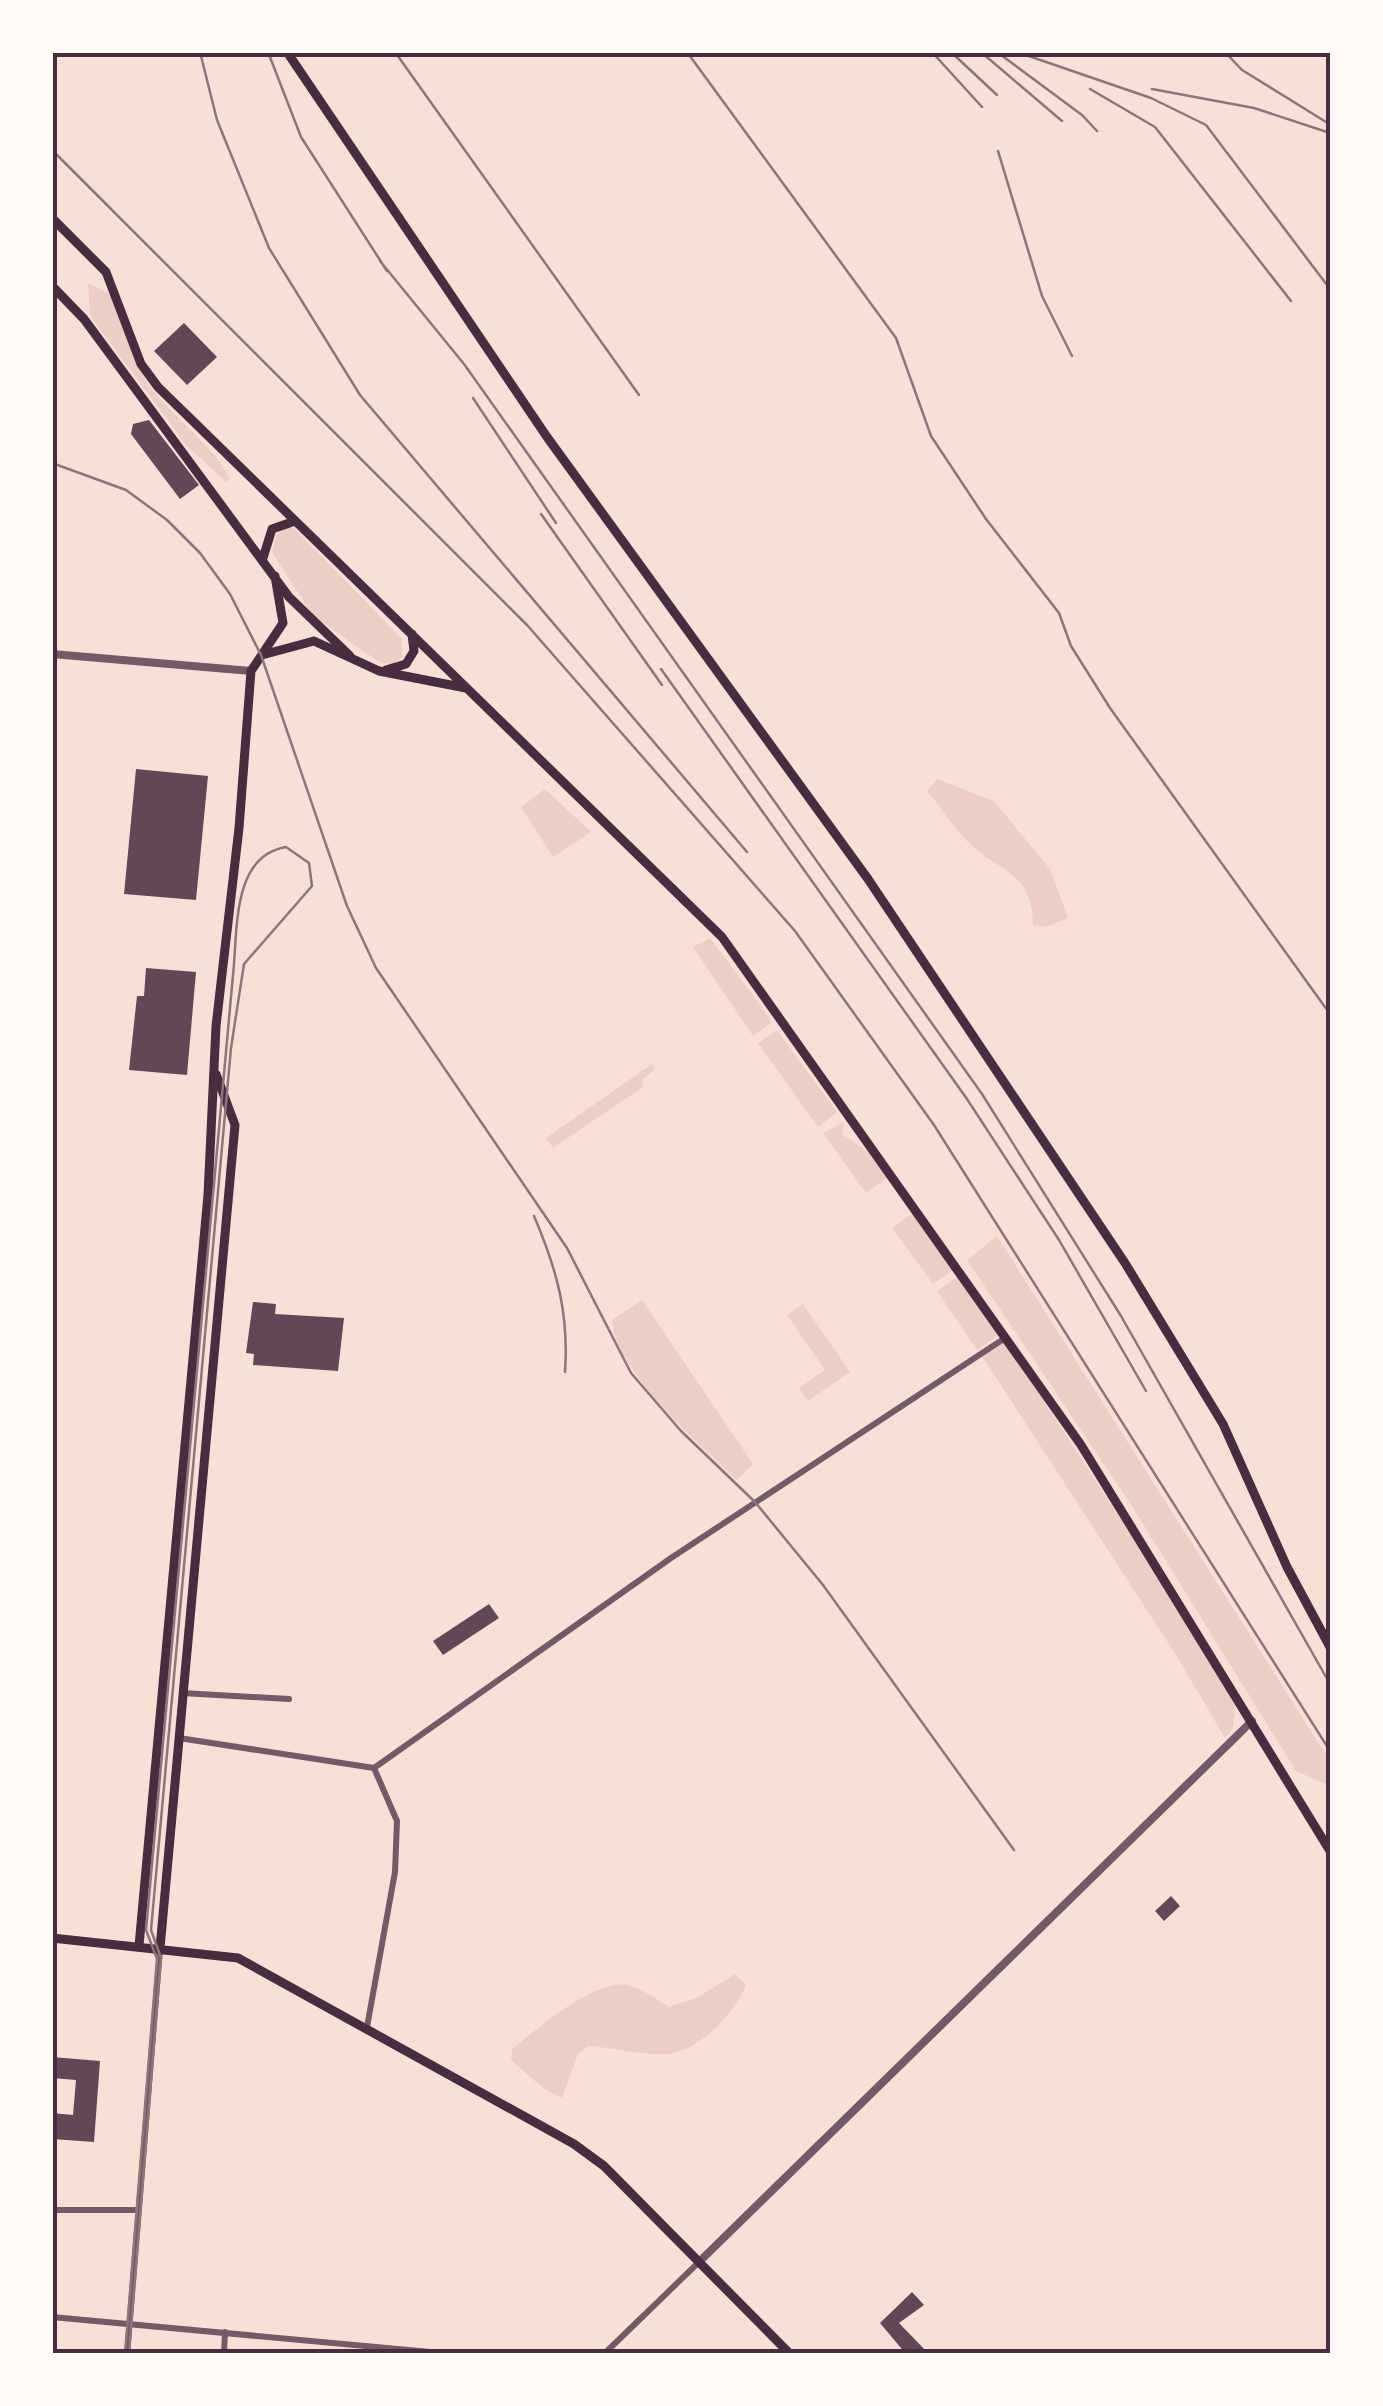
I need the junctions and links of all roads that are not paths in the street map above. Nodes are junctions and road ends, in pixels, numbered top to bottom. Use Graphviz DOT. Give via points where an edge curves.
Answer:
graph roads {
  1 [pos="287,52"];
  2 [pos="52,218"];
  3 [pos="52,286"];
  4 [pos="295,521"];
  5 [pos="262,558"];
  6 [pos="274,576"];
  7 [pos="412,634"];
  8 [pos="52,654"];
  9 [pos="261,656"];
  10 [pos="350,656"];
  11 [pos="379,670"];
  12 [pos="251,671"];
  13 [pos="468,688"];
  14 [pos="214,1072"];
  15 [pos="1008,1336"];
  16 [pos="1330,1647"];
  17 [pos="182,1693"];
  18 [pos="288,1699"];
  19 [pos="1252,1721"];
  20 [pos="178,1738"];
  21 [pos="374,1768"];
  22 [pos="1330,1851"];
  23 [pos="52,1938"];
  24 [pos="138,1946"];
  25 [pos="160,1948"];
  26 [pos="367,2027"];
  27 [pos="52,2210"];
  28 [pos="139,2210"];
  29 [pos="700,2261"];
  30 [pos="52,2318"];
  31 [pos="130,2322"];
  32 [pos="225,2332"];
  33 [pos="393,2350"];
  34 [pos="127,2354"];
  35 [pos="224,2354"];
  36 [pos="452,2354"];
  37 [pos="604,2354"];
  38 [pos="790,2354"];
  1 -- 16 [label="main road" via="537,422 868,879 1125,1262 1223,1424"];
  2 -- 4 [label="main road" via="106,272 140,364 158,387"];
  3 -- 5 [label="main road" via="84,319"];
  4 -- 5 [label="main road" via="272,529"];
  4 -- 7 [label="main road"];
  5 -- 6 [label="main road"];
  6 -- 9 [label="main road" via="283,623"];
  6 -- 10 [label="main road" via="313,625"];
  7 -- 11 [label="main road" via="414,651 406,664"];
  7 -- 13 [label="main road"];
  8 -- 12 [label="street"];
  9 -- 10 [label="main road" via="314,640"];
  9 -- 12 [label="main road"];
  10 -- 11 [label="main road"];
  11 -- 13 [label="main road"];
  12 -- 14 [label="main road"];
  13 -- 15 [label="main road" via="722,937"];
  14 -- 17 [label="main road" via="234,1125"];
  14 -- 24 [label="main road"];
  15 -- 19 [label="main road"];
  15 -- 21 [label="street" via="671,1558"];
  17 -- 18 [label="street"];
  17 -- 20 [label="main road"];
  19 -- 22 [label="main road"];
  19 -- 29 [label="street"];
  20 -- 21 [label="street"];
  20 -- 25 [label="main road"];
  21 -- 26 [label="street" via="397,1821 395,1872"];
  23 -- 24 [label="main road"];
  24 -- 25 [label="main road"];
  25 -- 26 [label="main road" via="238,1958"];
  25 -- 28 [label="street"];
  26 -- 29 [label="main road" via="574,2144"];
  27 -- 28 [label="street"];
  28 -- 31 [label="street"];
  29 -- 37 [label="street"];
  29 -- 38 [label="main road"];
  30 -- 31 [label="street"];
  31 -- 32 [label="street"];
  31 -- 34 [label="street"];
  32 -- 33 [label="street"];
  32 -- 35 [label="street"];
  33 -- 36 [label="street"];
}
